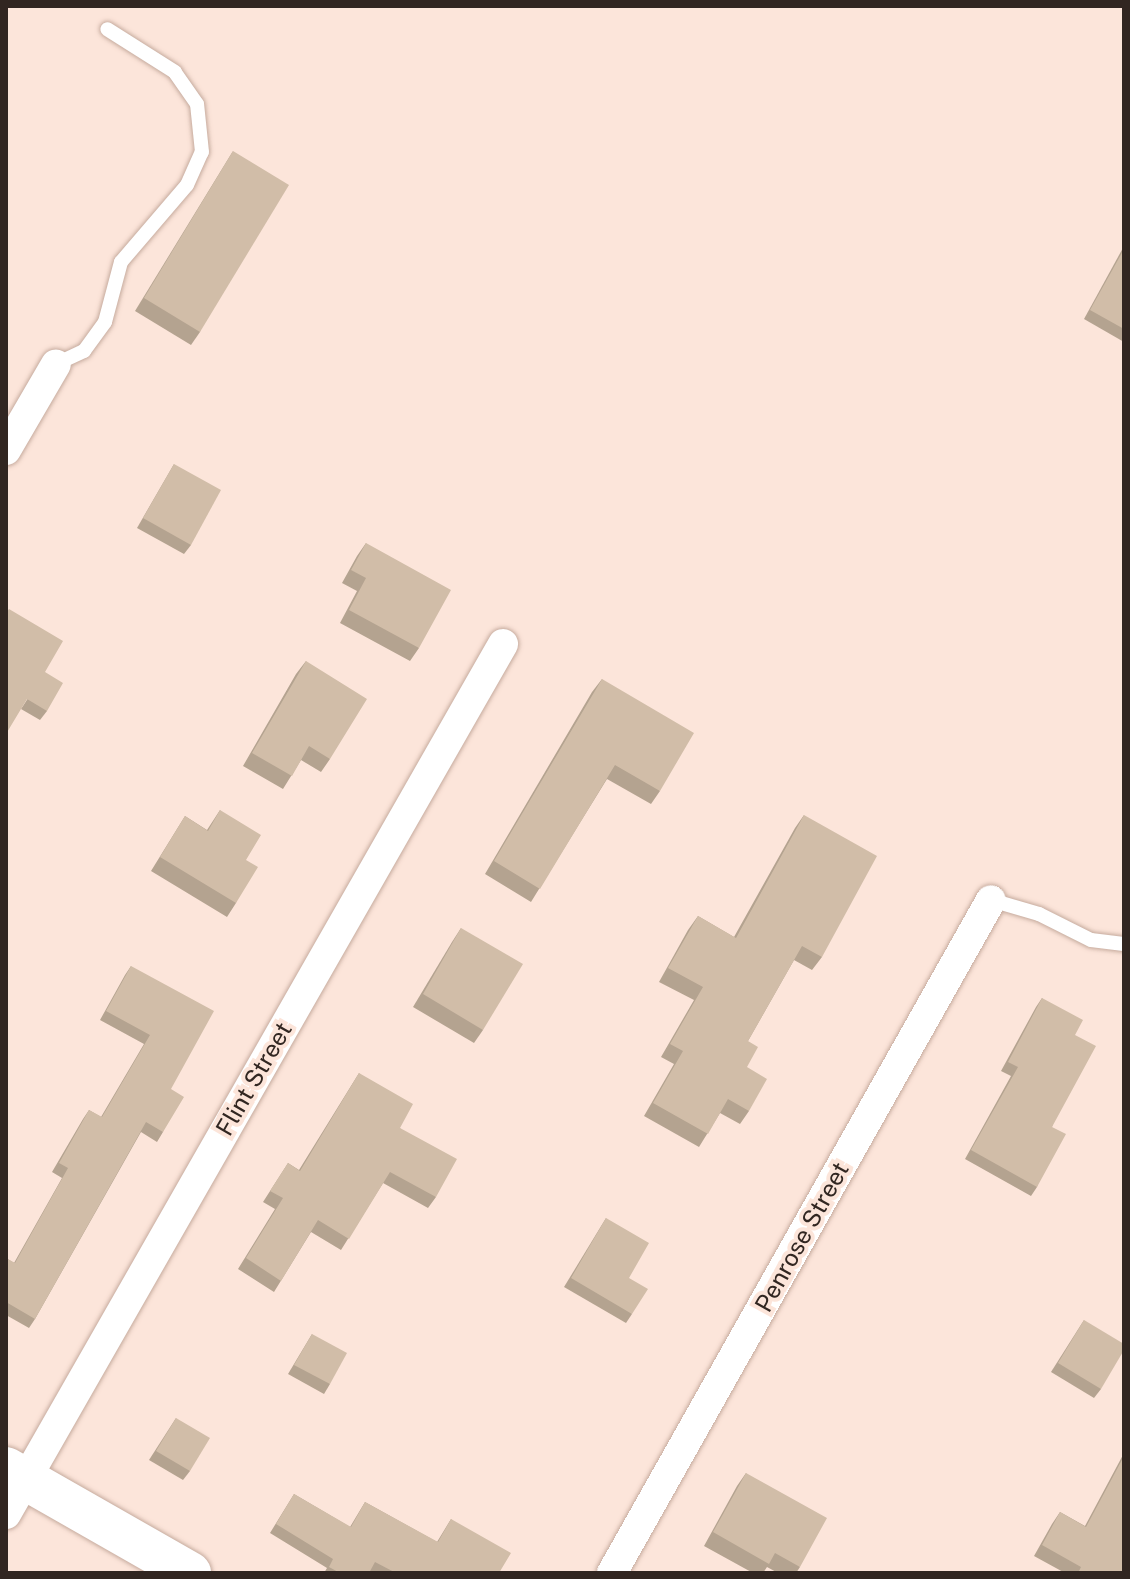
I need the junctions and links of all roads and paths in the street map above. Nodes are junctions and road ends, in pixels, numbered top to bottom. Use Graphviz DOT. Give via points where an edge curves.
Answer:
graph roads {
  1 [pos="107,29"];
  2 [pos="56,364"];
  3 [pos="6,450"];
  4 [pos="503,644"];
  5 [pos="991,900"];
  6 [pos="1124,944"];
  7 [pos="13,1487"];
  8 [pos="190,1573"];
  9 [pos="612,1573"];
  1 -- 2 [label="lane" via="175,72 197,104 202,152 187,185 121,262 105,322 84,351"];
  2 -- 3 [label="street"];
  4 -- 7 [label="street, Flint Street"];
  5 -- 6 [label="lane" via="1039,914 1091,940"];
  5 -- 9 [label="street, Penrose Street"];
  7 -- 8 [label="street"];
}
